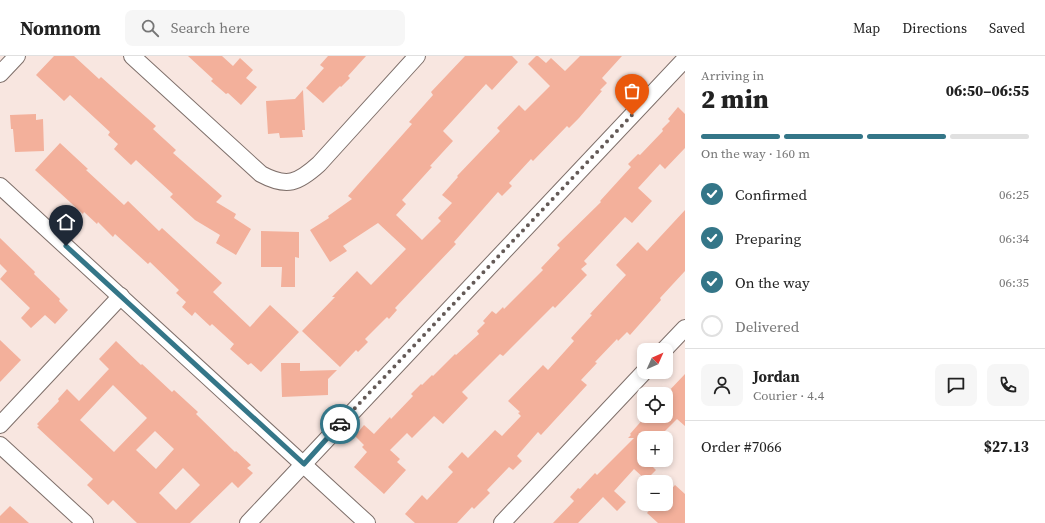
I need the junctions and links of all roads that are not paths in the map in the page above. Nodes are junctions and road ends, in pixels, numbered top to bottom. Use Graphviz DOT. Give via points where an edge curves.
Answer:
graph roads {
  1 [pos="17,56"];
  2 [pos="132,56"];
  3 [pos="417,56"];
  4 [pos="685,59"];
  5 [pos="0,74"];
  6 [pos="0,186"];
  7 [pos="121,296"];
  8 [pos="685,328"];
  9 [pos="671,343"];
  10 [pos="637,379"];
  11 [pos="0,425"];
  12 [pos="0,445"];
  13 [pos="304,464"];
  14 [pos="85,523"];
  15 [pos="248,523"];
  16 [pos="367,523"];
  17 [pos="502,523"];
  1 -- 5 [label="street"];
  2 -- 3 [label="street" via="261,174 288,183 303,178 319,164"];
  4 -- 13 [label="street"];
  6 -- 7 [label="street"];
  7 -- 11 [label="street"];
  7 -- 13 [label="street"];
  8 -- 9 [label="street"];
  10 -- 17 [label="street"];
  12 -- 14 [label="street"];
  13 -- 15 [label="street"];
  13 -- 16 [label="street"];
}
